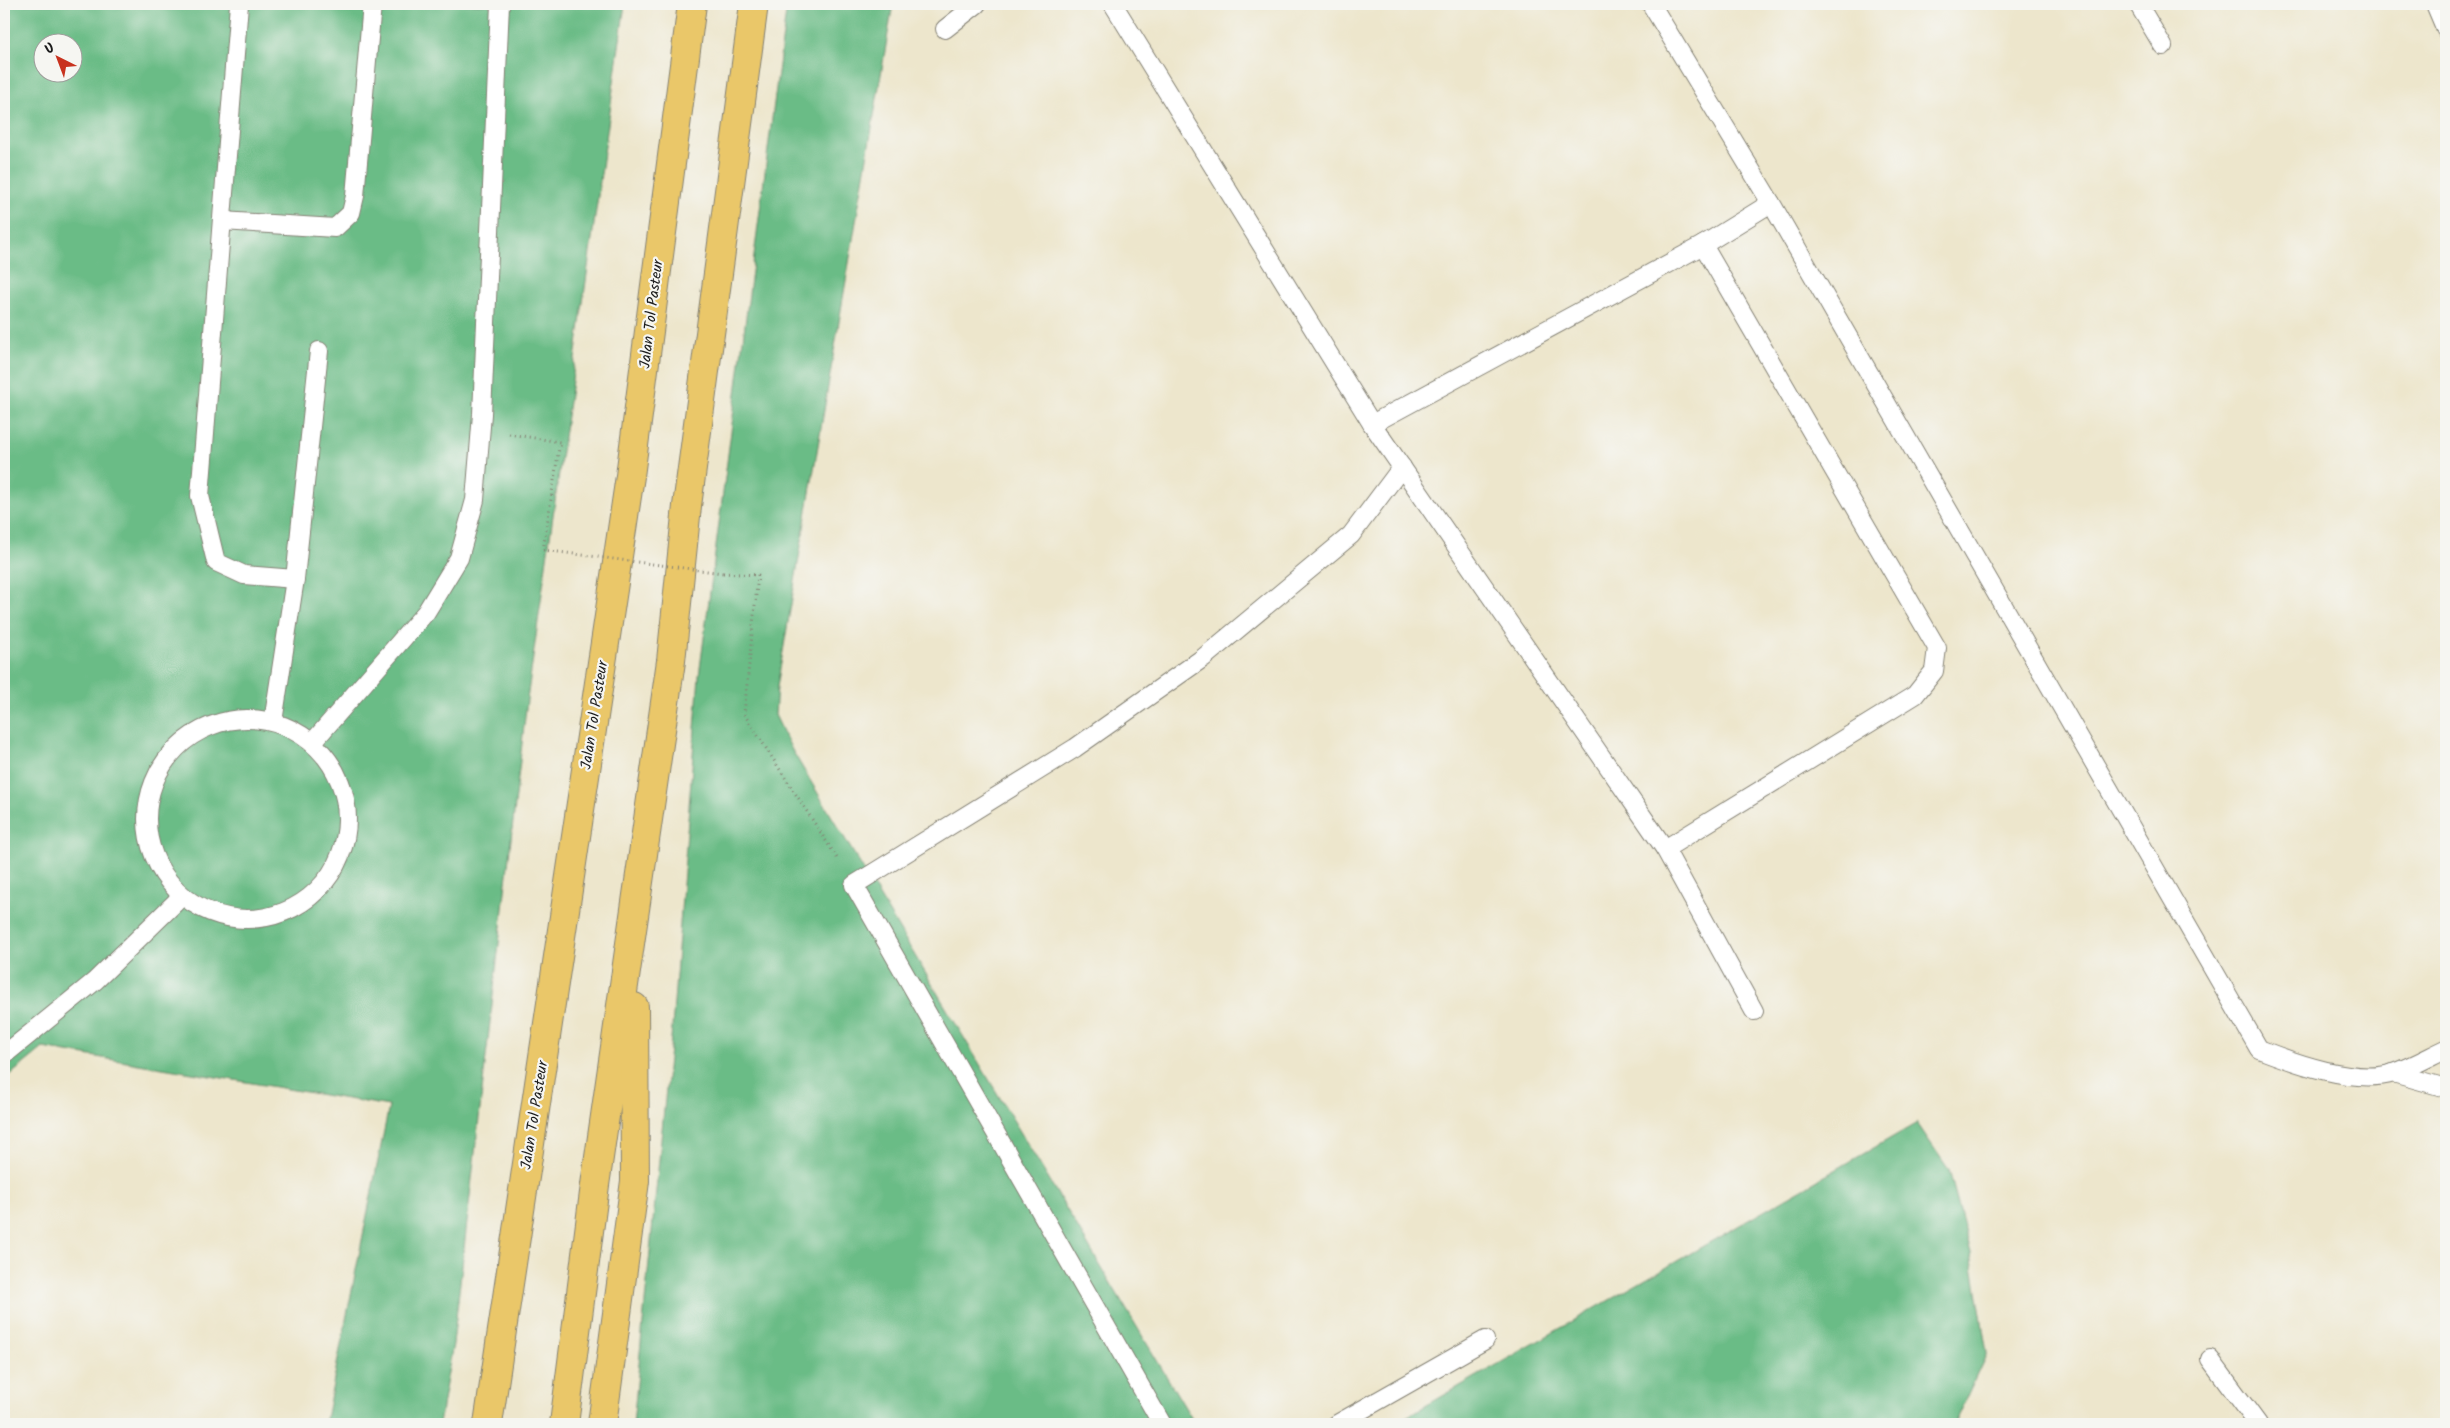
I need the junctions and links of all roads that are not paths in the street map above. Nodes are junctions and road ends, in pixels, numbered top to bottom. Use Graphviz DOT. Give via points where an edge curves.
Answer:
graph roads {
  1 [pos="239,4"];
  2 [pos="372,4"];
  3 [pos="500,4"];
  4 [pos="692,4"];
  5 [pos="754,4"];
  6 [pos="977,4"];
  7 [pos="1113,4"];
  8 [pos="1651,4"];
  9 [pos="2138,4"];
  10 [pos="2435,4"];
  11 [pos="945,29"];
  12 [pos="2446,30"];
  13 [pos="2163,46"];
  14 [pos="1771,202"];
  15 [pos="222,221"];
  16 [pos="1703,245"];
  17 [pos="320,351"];
  18 [pos="1372,424"];
  19 [pos="1402,467"];
  20 [pos="295,579"];
  21 [pos="273,722"];
  22 [pos="312,743"];
  23 [pos="1665,849"];
  24 [pos="182,896"];
  25 [pos="634,910"];
  26 [pos="1754,1011"];
  27 [pos="2446,1049"];
  28 [pos="4,1055"];
  29 [pos="2392,1073"];
  30 [pos="2446,1088"];
  31 [pos="1485,1340"];
  32 [pos="2210,1359"];
  33 [pos="488,1424"];
  34 [pos="564,1424"];
  35 [pos="602,1424"];
  36 [pos="1162,1424"];
  37 [pos="1337,1424"];
  38 [pos="2258,1424"];
  1 -- 15 [label="lane"];
  2 -- 15 [label="lane" via="351,213 335,228"];
  3 -- 22 [label="lane" via="475,500 459,558 426,612"];
  4 -- 33 [label="highway, Jalan Tol Pasteur" via="630,476"];
  5 -- 25 [label="highway" via="687,506 671,660"];
  6 -- 11 [label="lane"];
  7 -- 18 [label="lane"];
  8 -- 14 [label="lane"];
  9 -- 13 [label="lane"];
  10 -- 12 [label="lane"];
  14 -- 16 [label="lane"];
  14 -- 29 [label="lane" via="2259,1049 2293,1063 2339,1074"];
  15 -- 20 [label="lane" via="200,496 216,562 244,576"];
  16 -- 18 [label="lane"];
  16 -- 23 [label="lane" via="1937,648 1934,671 1915,695"];
  17 -- 20 [label="lane"];
  18 -- 19 [label="lane"];
  19 -- 23 [label="lane"];
  19 -- 36 [label="lane" via="1351,535 1203,658 1075,748 854,885"];
  20 -- 21 [label="lane"];
  21 -- 22 [label="lane" via="294,730"];
  21 -- 24 [label="lane" via="228,721 207,728 188,739 158,774 150,794 147,816 149,839 159,867"];
  22 -- 24 [label="lane" via="328,759 339,778 348,822 336,865 323,884 307,900 288,911 244,919 222,916"];
  23 -- 26 [label="lane"];
  24 -- 28 [label="lane" via="95,981"];
  25 -- 34 [label="highway"];
  25 -- 35 [label="highway" via="635,1181"];
  27 -- 29 [label="lane"];
  29 -- 30 [label="lane"];
  31 -- 37 [label="lane"];
  32 -- 38 [label="lane"];
}
